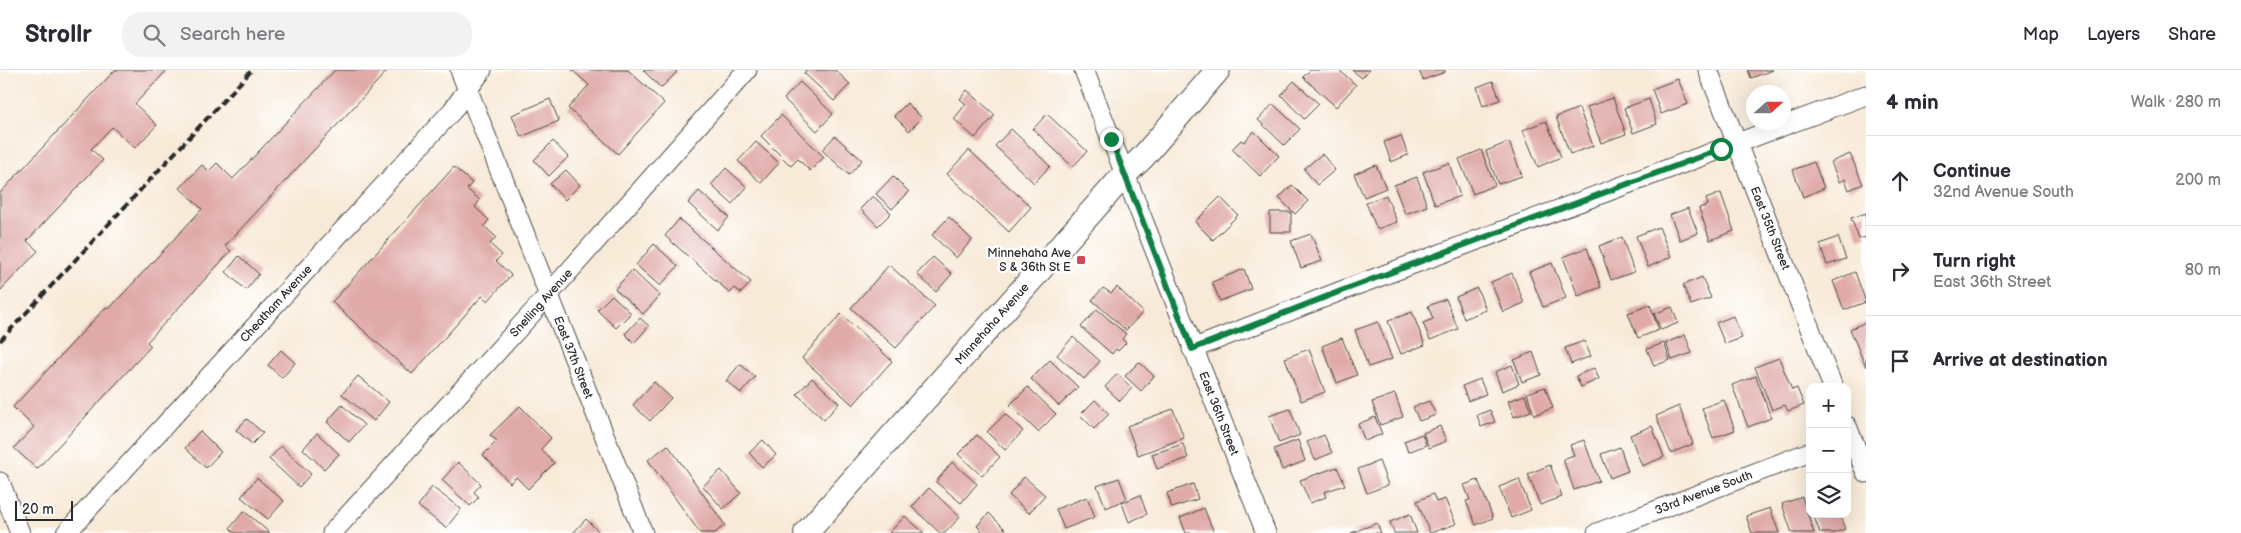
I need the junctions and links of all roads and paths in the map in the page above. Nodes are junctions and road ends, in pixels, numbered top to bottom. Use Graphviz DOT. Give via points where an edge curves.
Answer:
graph roads {
  1 [pos="460,70"];
  2 [pos="482,70"];
  3 [pos="747,70"];
  4 [pos="1084,70"];
  5 [pos="1218,70"];
  6 [pos="1708,70"];
  7 [pos="467,90"];
  8 [pos="1866,95"];
  9 [pos="1737,143"];
  10 [pos="1125,174"];
  11 [pos="548,295"];
  12 [pos="1192,349"];
  13 [pos="1830,383"];
  14 [pos="1853,432"];
  15 [pos="1806,454"];
  16 [pos="1866,473"];
  17 [pos="0,482"];
  18 [pos="20,533"];
  19 [pos="66,533"];
  20 [pos="332,533"];
  21 [pos="643,533"];
  22 [pos="806,533"];
  23 [pos="1266,533"];
  24 [pos="1597,533"];
  1 -- 7 [label="street, East 37th Street"];
  2 -- 7 [label="street, Cheatham Avenue"];
  3 -- 11 [label="street, Snelling Avenue"];
  4 -- 10 [label="street, East 36th Street"];
  5 -- 10 [label="main road, Minnehaha Avenue"];
  6 -- 9 [label="street, East 35th Street"];
  7 -- 11 [label="street, East 37th Street"];
  7 -- 19 [label="street, Cheatham Avenue" via="452,111"];
  8 -- 9 [label="street"];
  9 -- 12 [label="street"];
  9 -- 13 [label="street, East 35th Street"];
  10 -- 12 [label="street, East 36th Street"];
  10 -- 22 [label="main road, Minnehaha Avenue"];
  11 -- 20 [label="street, Snelling Avenue"];
  11 -- 21 [label="street, East 37th Street"];
  12 -- 23 [label="street, East 36th Street"];
  14 -- 16 [label="street"];
  15 -- 24 [label="street, 33rd Avenue South"];
  17 -- 18 [label="street"];
}
